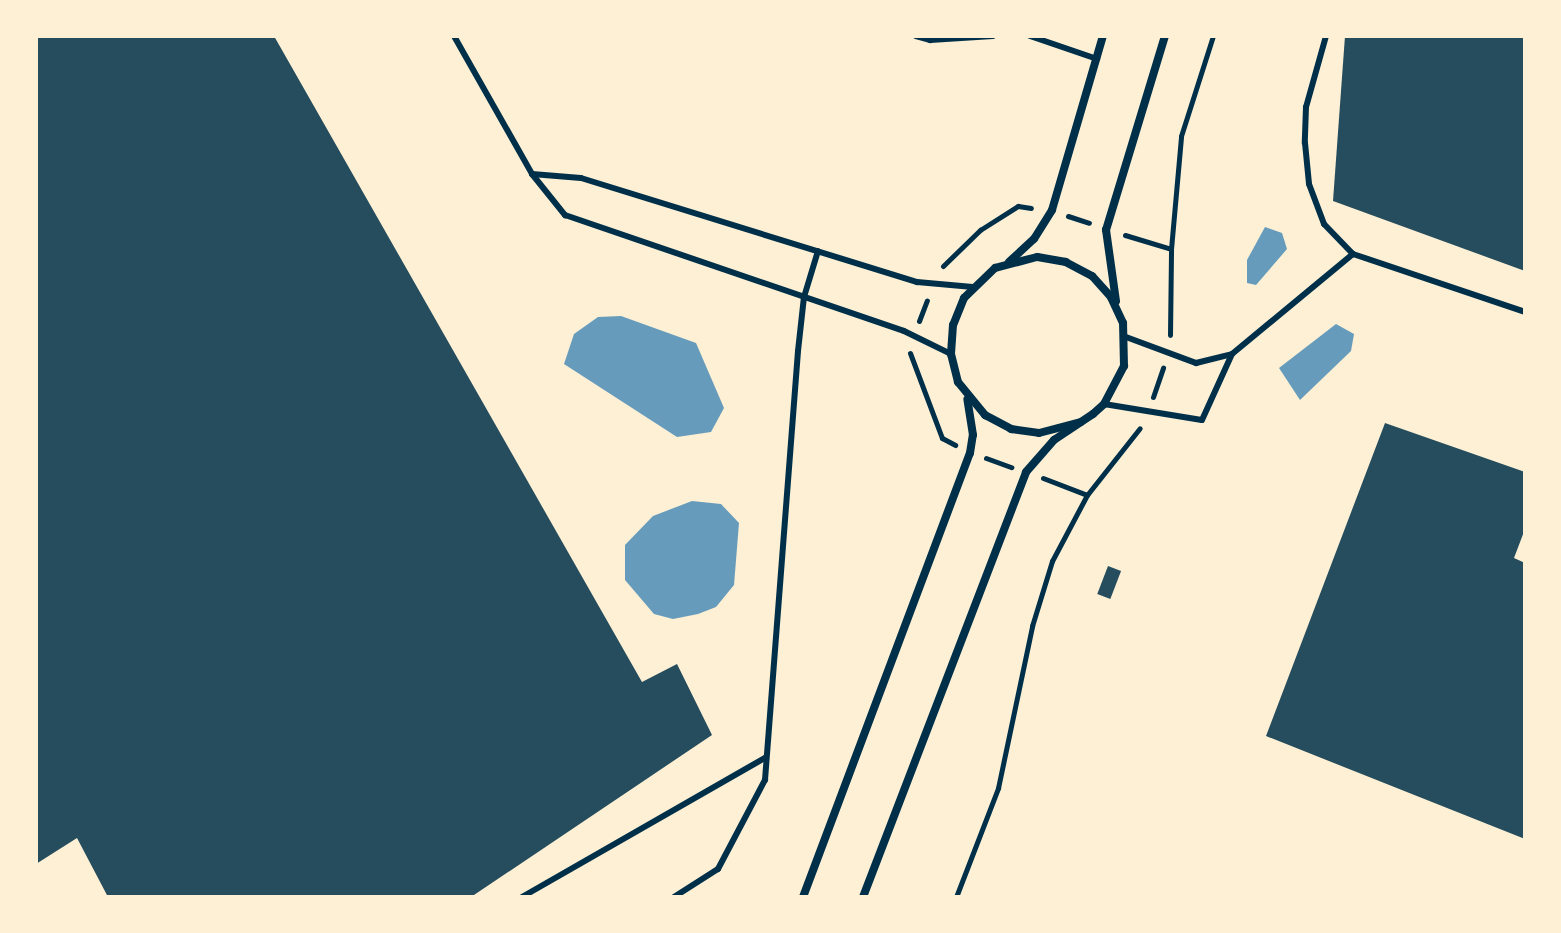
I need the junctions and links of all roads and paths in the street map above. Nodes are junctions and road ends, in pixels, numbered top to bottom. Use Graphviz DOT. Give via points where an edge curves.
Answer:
graph roads {
  1 [pos="454,36"];
  2 [pos="916,36"];
  3 [pos="993,36"];
  4 [pos="1030,36"];
  5 [pos="1103,36"];
  6 [pos="1165,36"];
  7 [pos="1213,36"];
  8 [pos="1326,36"];
  9 [pos="1097,59"];
  10 [pos="532,174"];
  11 [pos="1052,210"];
  12 [pos="1106,230"];
  13 [pos="1171,249"];
  14 [pos="818,251"];
  15 [pos="1353,254"];
  16 [pos="1009,262"];
  17 [pos="932,285"];
  18 [pos="973,287"];
  19 [pos="804,297"];
  20 [pos="1118,310"];
  21 [pos="1525,312"];
  22 [pos="914,336"];
  23 [pos="1126,337"];
  24 [pos="951,354"];
  25 [pos="1168,354"];
  26 [pos="1232,354"];
  27 [pos="966,394"];
  28 [pos="1104,404"];
  29 [pos="1149,410"];
  30 [pos="1081,422"];
  31 [pos="970,453"];
  32 [pos="1026,472"];
  33 [pos="1087,495"];
  34 [pos="766,757"];
  35 [pos="522,897"];
  36 [pos="674,897"];
  37 [pos="803,897"];
  38 [pos="863,897"];
  39 [pos="956,897"];
  1 -- 10 [label="lane"];
  2 -- 3 [label="lane"];
  4 -- 9 [label="lane"];
  5 -- 9 [label="street"];
  6 -- 12 [label="street"];
  7 -- 13 [label="path" via="1181,136"];
  8 -- 15 [label="lane" via="1306,107 1309,184 1324,224"];
  9 -- 11 [label="street"];
  10 -- 14 [label="lane" via="581,178"];
  10 -- 19 [label="lane" via="565,215"];
  11 -- 12 [label="path"];
  11 -- 16 [label="street" via="1034,239"];
  11 -- 17 [label="path" via="1018,206 1005,214 946,260"];
  12 -- 13 [label="path"];
  12 -- 20 [label="street"];
  13 -- 25 [label="path"];
  14 -- 17 [label="lane"];
  14 -- 19 [label="lane"];
  15 -- 21 [label="lane"];
  15 -- 26 [label="lane"];
  16 -- 18 [label="street"];
  16 -- 20 [label="street" via="1052,258 1079,268 1102,285"];
  17 -- 18 [label="lane"];
  17 -- 22 [label="path"];
  18 -- 24 [label="street" via="953,325"];
  19 -- 22 [label="lane"];
  19 -- 34 [label="lane"];
  20 -- 23 [label="street"];
  22 -- 24 [label="lane"];
  22 -- 31 [label="path" via="910,353 942,438"];
  23 -- 25 [label="lane"];
  23 -- 28 [label="street" via="1124,366"];
  24 -- 27 [label="street"];
  25 -- 26 [label="lane" via="1196,363"];
  25 -- 29 [label="path"];
  26 -- 29 [label="lane" via="1202,420"];
  27 -- 30 [label="street" via="985,415 1025,432 1054,432"];
  27 -- 31 [label="street" via="973,435"];
  28 -- 29 [label="lane"];
  28 -- 30 [label="street"];
  29 -- 33 [label="path"];
  30 -- 32 [label="street" via="1054,440"];
  31 -- 32 [label="path"];
  31 -- 37 [label="street"];
  32 -- 33 [label="path"];
  32 -- 38 [label="street"];
  33 -- 39 [label="path" via="1044,584 998,788"];
  34 -- 35 [label="lane"];
  34 -- 36 [label="lane" via="765,780 718,869"];
}
